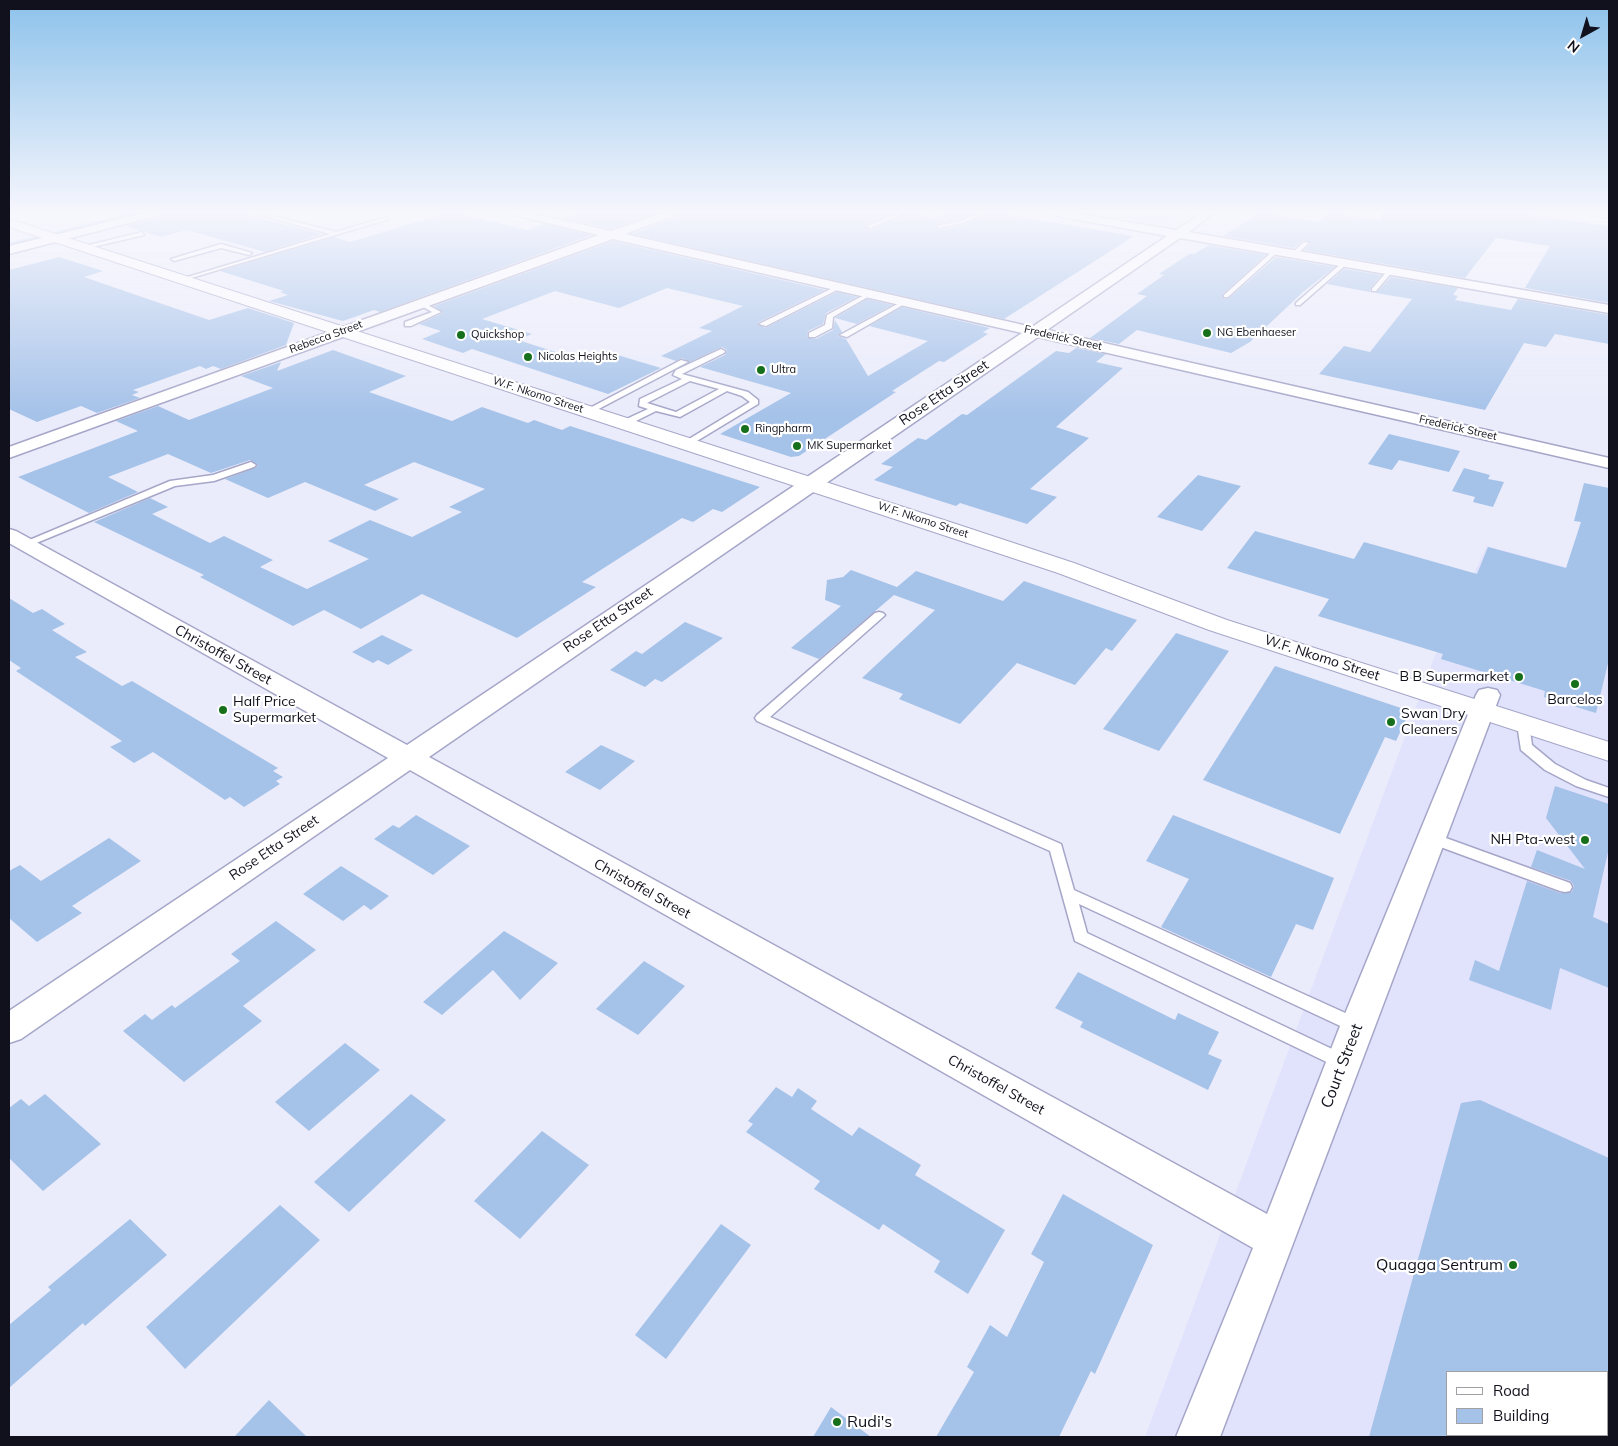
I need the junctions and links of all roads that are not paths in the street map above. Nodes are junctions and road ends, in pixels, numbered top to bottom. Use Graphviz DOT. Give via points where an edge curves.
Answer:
graph roads {
  1 [pos="188,280"];
  2 [pos="483,280"];
  3 [pos="810,280"];
  4 [pos="1108,280"];
  5 [pos="1243,280"];
  6 [pos="1325,280"];
  7 [pos="1382,280"];
  8 [pos="1445,280"];
  9 [pos="839,287"];
  10 [pos="1374,290"];
  11 [pos="868,293"];
  12 [pos="1226,296"];
  13 [pos="905,302"];
  14 [pos="420,303"];
  15 [pos="1298,304"];
  16 [pos="1609,309"];
  17 [pos="819,317"];
  18 [pos="408,324"];
  19 [pos="763,324"];
  20 [pos="342,331"];
  21 [pos="1034,331"];
  22 [pos="812,335"];
  23 [pos="844,335"];
  24 [pos="688,378"];
  25 [pos="725,389"];
  26 [pos="654,409"];
  27 [pos="588,411"];
  28 [pos="625,423"];
  29 [pos="687,444"];
  30 [pos="9,453"];
  31 [pos="1609,463"];
  32 [pos="251,465"];
  33 [pos="810,484"];
  34 [pos="17,540"];
  35 [pos="879,615"];
  36 [pos="1486,703"];
  37 [pos="1523,724"];
  38 [pos="1609,733"];
  39 [pos="1609,752"];
  40 [pos="406,758"];
  41 [pos="1609,793"];
  42 [pos="1432,838"];
  43 [pos="1566,887"];
  44 [pos="1068,894"];
  45 [pos="1357,1026"];
  46 [pos="9,1029"];
  47 [pos="1343,1062"];
  48 [pos="1276,1240"];
  49 [pos="1198,1437"];
  1 -- 20 [label="main road, W.F. Nkomo Street"];
  2 -- 14 [label="street, Rebecca Street"];
  3 -- 9 [label="street, Frederick Street"];
  4 -- 21 [label="street, Rose Etta Street"];
  5 -- 12 [label="lane"];
  6 -- 15 [label="lane"];
  7 -- 10 [label="lane"];
  8 -- 16 [label="street"];
  9 -- 11 [label="street, Frederick Street"];
  9 -- 19 [label="lane"];
  11 -- 13 [label="street, Frederick Street"];
  11 -- 17 [label="lane"];
  11 -- 22 [label="lane" via="829,316 829,326"];
  13 -- 21 [label="street, Frederick Street"];
  13 -- 23 [label="lane"];
  14 -- 18 [label="lane" via="438,312"];
  14 -- 20 [label="street, Rebecca Street"];
  20 -- 27 [label="main road, W.F. Nkomo Street"];
  20 -- 30 [label="street, Rebecca Street"];
  21 -- 31 [label="street, Frederick Street"];
  21 -- 33 [label="street, Rose Etta Street"];
  24 -- 25 [label="lane"];
  24 -- 26 [label="lane" via="642,402"];
  24 -- 27 [label="lane" via="677,374 717,349"];
  25 -- 26 [label="lane" via="677,414"];
  25 -- 29 [label="lane" via="745,394 755,402"];
  26 -- 28 [label="lane"];
  27 -- 28 [label="main road, W.F. Nkomo Street"];
  28 -- 29 [label="main road, W.F. Nkomo Street"];
  29 -- 33 [label="main road, W.F. Nkomo Street"];
  32 -- 34 [label="lane" via="214,478 173,483"];
  33 -- 36 [label="main road, W.F. Nkomo Street" via="1066,568 1218,625"];
  33 -- 40 [label="street, Rose Etta Street"];
  34 -- 40 [label="street, Christoffel Street"];
  35 -- 44 [label="lane" via="761,718 1056,848"];
  36 -- 37 [label="main road, W.F. Nkomo Street"];
  36 -- 38 [label="main road, W.F. Nkomo Street"];
  36 -- 42 [label="street, Court Street"];
  37 -- 39 [label="main road, W.F. Nkomo Street"];
  37 -- 41 [label="lane" via="1526,747 1550,767"];
  40 -- 46 [label="street, Rose Etta Street"];
  40 -- 48 [label="street, Christoffel Street"];
  42 -- 43 [label="lane"];
  42 -- 45 [label="street, Court Street"];
  44 -- 45 [label="lane"];
  44 -- 47 [label="lane" via="1080,937"];
  45 -- 47 [label="street, Court Street"];
  47 -- 48 [label="street, Court Street"];
  48 -- 49 [label="street, Court Street"];
}
